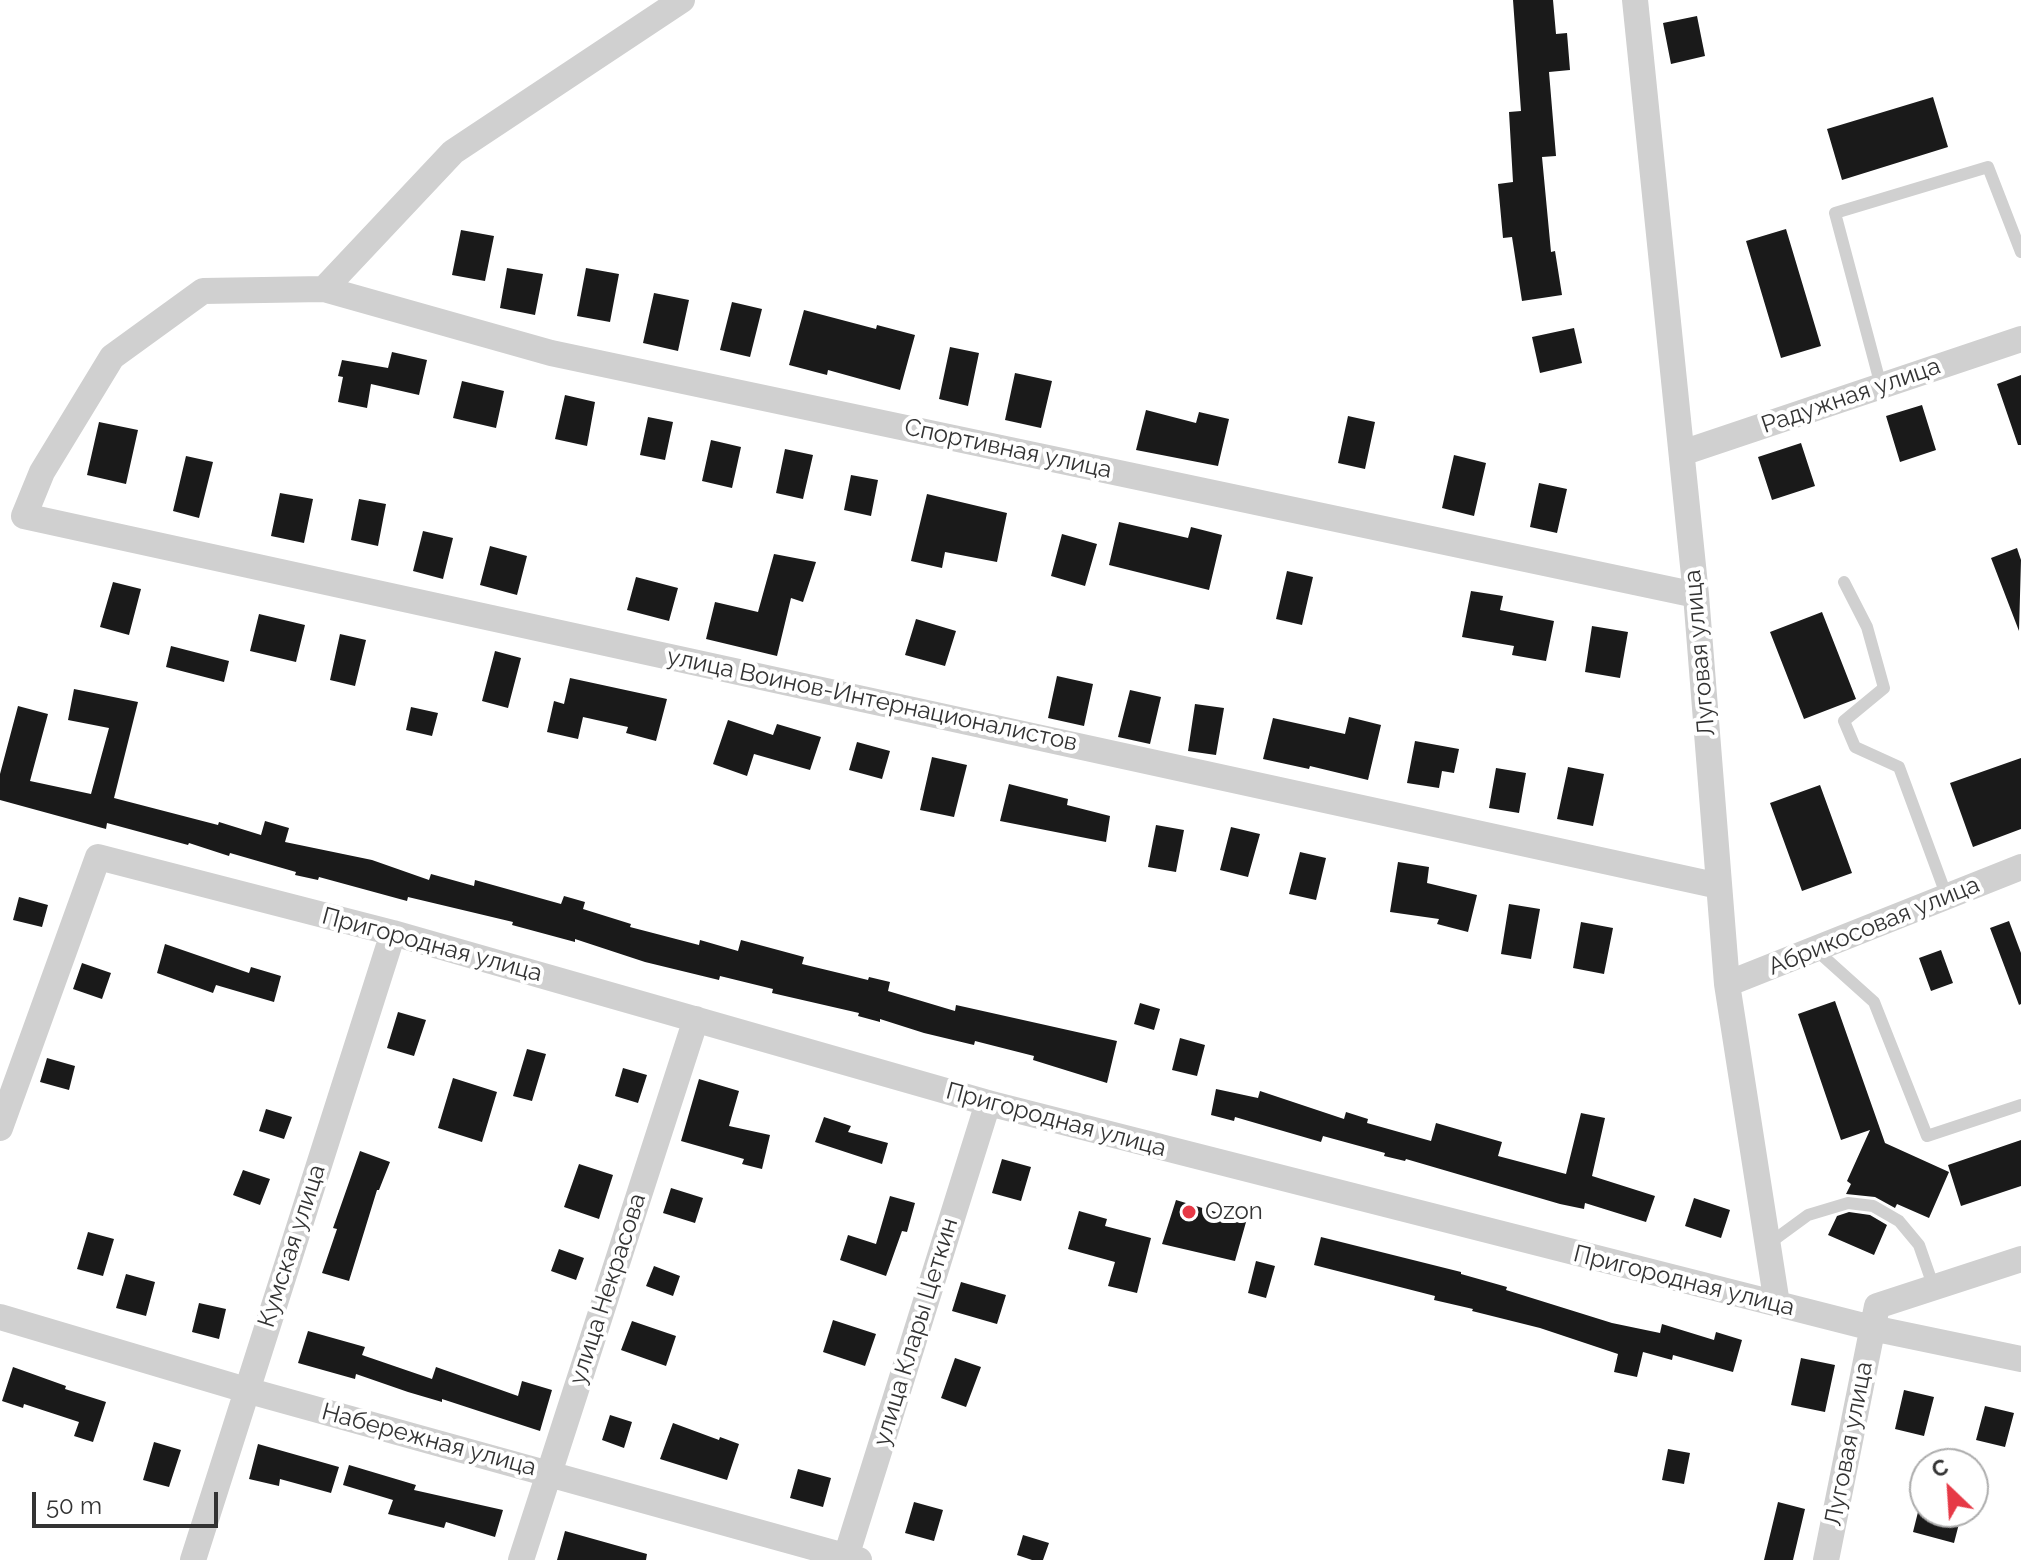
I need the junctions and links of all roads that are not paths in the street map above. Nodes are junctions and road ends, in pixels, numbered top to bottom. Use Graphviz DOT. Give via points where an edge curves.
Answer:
graph roads {
  1 [pos="682,0"];
  2 [pos="1635,0"];
  3 [pos="2021,252"];
  4 [pos="324,289"];
  5 [pos="2021,339"];
  6 [pos="1881,386"];
  7 [pos="1682,453"];
  8 [pos="24,516"];
  9 [pos="1844,582"];
  10 [pos="1696,595"];
  11 [pos="2021,867"];
  12 [pos="1719,886"];
  13 [pos="1947,897"];
  14 [pos="393,933"];
  15 [pos="1815,949"];
  16 [pos="1727,984"];
  17 [pos="696,1019"];
  18 [pos="988,1103"];
  19 [pos="2021,1105"];
  20 [pos="0,1128"];
  21 [pos="1767,1245"];
  22 [pos="2021,1259"];
  23 [pos="1934,1288"];
  24 [pos="1777,1304"];
  25 [pos="0,1317"];
  26 [pos="1872,1328"];
  27 [pos="2021,1359"];
  28 [pos="246,1390"];
  29 [pos="549,1472"];
  30 [pos="850,1559"];
  31 [pos="193,1560"];
  32 [pos="521,1560"];
  33 [pos="1826,1560"];
  1 -- 4 [label="street" via="453,152"];
  2 -- 7 [label="street, Луговая улица"];
  3 -- 6 [label="lane" via="1988,167 1835,213"];
  4 -- 8 [label="street, Спортивная улица" via="203,291 112,357 42,472"];
  4 -- 10 [label="street, Спортивная улица" via="551,353"];
  5 -- 6 [label="street, Радужная улица"];
  6 -- 7 [label="street, Радужная улица"];
  7 -- 10 [label="street, Луговая улица"];
  8 -- 12 [label="street, улица Воинов-Интернационалистов"];
  9 -- 13 [label="lane" via="1867,627 1884,688 1844,721 1855,747 1899,767"];
  10 -- 12 [label="street, Луговая улица"];
  11 -- 13 [label="street, Абрикосовая улица"];
  12 -- 16 [label="street, Луговая улица"];
  13 -- 15 [label="street, Абрикосовая улица"];
  14 -- 17 [label="street, Пригородная улица"];
  14 -- 20 [label="street, Пригородная улица" via="98,857"];
  14 -- 28 [label="street, Кумская улица"];
  15 -- 16 [label="street, Абрикосовая улица"];
  15 -- 19 [label="lane" via="1874,1002 1927,1136"];
  16 -- 21 [label="street, Луговая улица"];
  17 -- 18 [label="street, Пригородная улица"];
  17 -- 29 [label="street, улица Некрасова"];
  18 -- 24 [label="street, Пригородная улица"];
  18 -- 30 [label="street, улица Клары Цеткин"];
  21 -- 23 [label="lane" via="1808,1215 1848,1203 1873,1206 1899,1221 1919,1245"];
  21 -- 24 [label="street, Луговая улица"];
  22 -- 23 [label="street"];
  23 -- 26 [label="street" via="1877,1306"];
  24 -- 26 [label="street, Пригородная улица"];
  25 -- 28 [label="street, Набережная улица"];
  26 -- 27 [label="street, Пригородная улица"];
  26 -- 33 [label="street, Луговая улица"];
  28 -- 29 [label="street, Набережная улица"];
  28 -- 31 [label="street, Кумская улица"];
  29 -- 30 [label="street, Набережная улица"];
  29 -- 32 [label="street, улица Некрасова"];
}
